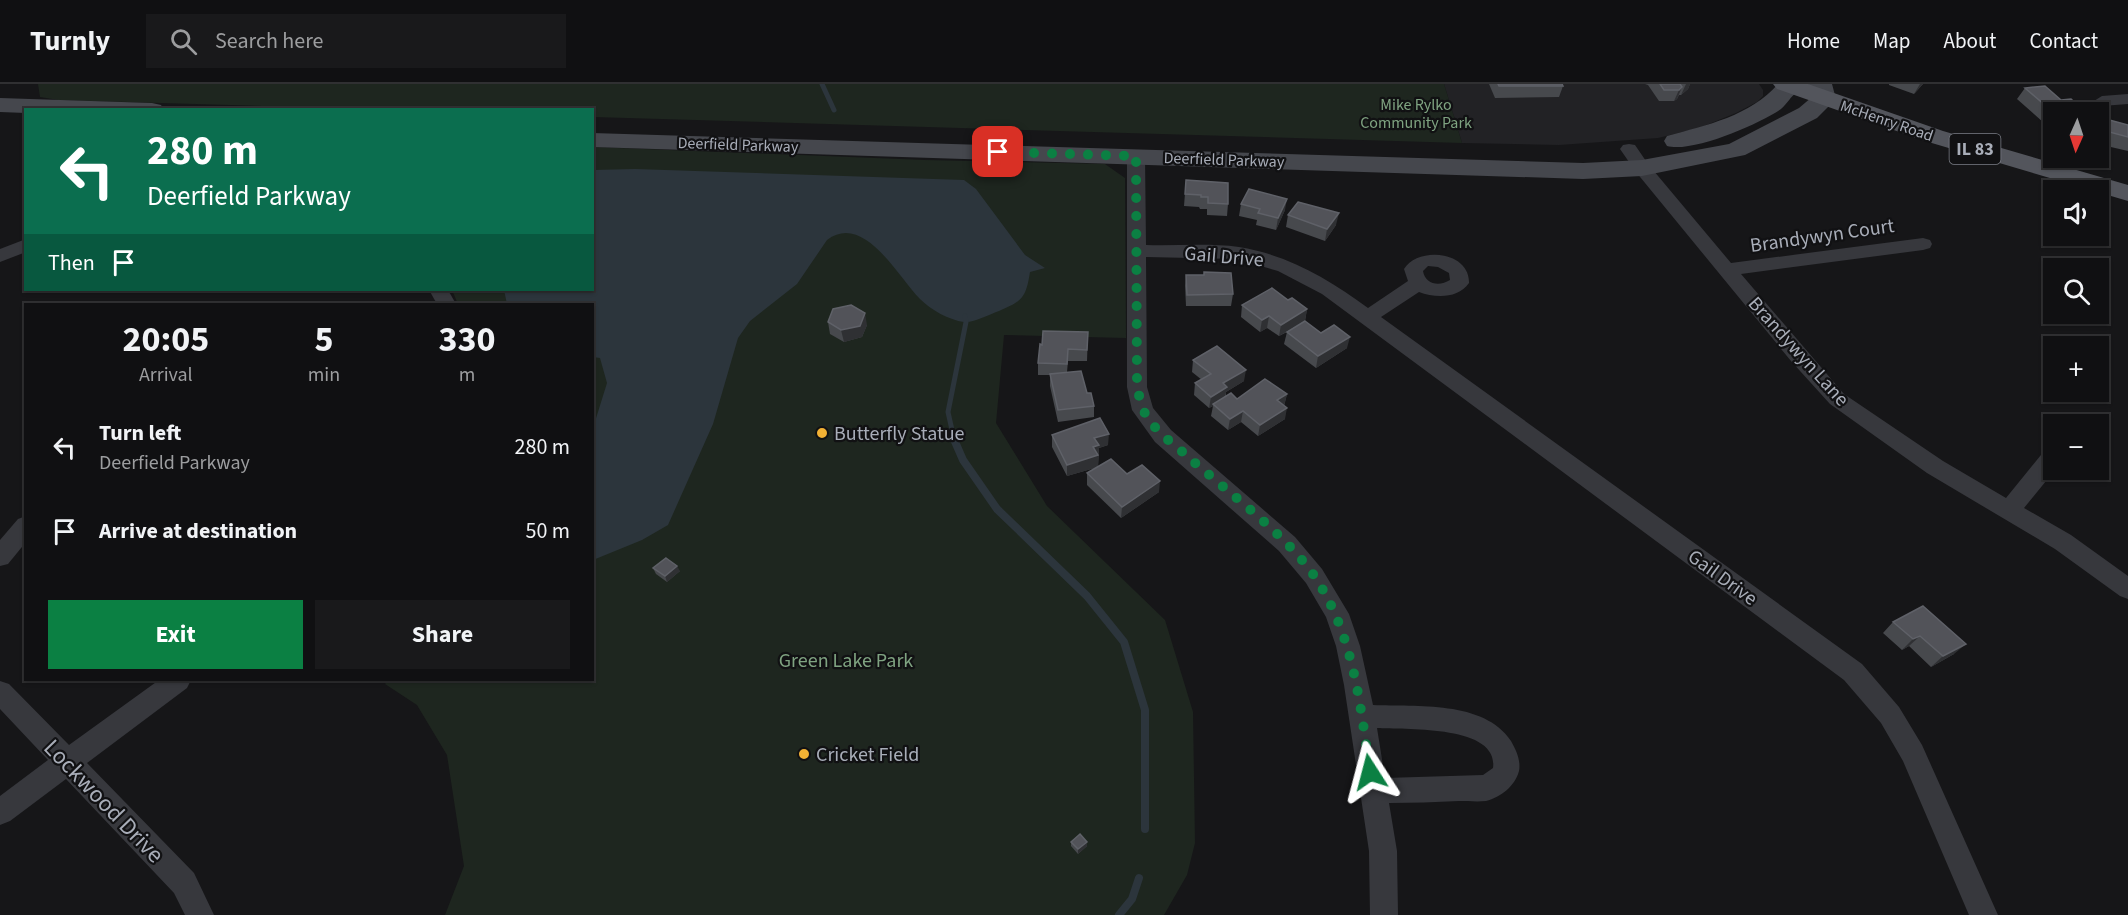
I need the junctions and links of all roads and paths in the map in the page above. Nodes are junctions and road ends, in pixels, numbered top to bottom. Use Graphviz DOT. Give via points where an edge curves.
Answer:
graph roads {
  1 [pos="16,84"];
  2 [pos="1790,85"];
  3 [pos="1826,89"];
  4 [pos="0,98"];
  5 [pos="2128,99"];
  6 [pos="2102,101"];
  7 [pos="0,105"];
  8 [pos="91,108"];
  9 [pos="0,121"];
  10 [pos="24,122"];
  11 [pos="594,123"];
  12 [pos="594,140"];
  13 [pos="2043,151"];
  14 [pos="1136,156"];
  15 [pos="1635,158"];
  16 [pos="2102,168"];
  17 [pos="2128,175"];
  18 [pos="2128,193"];
  19 [pos="1923,244"];
  20 [pos="24,246"];
  21 [pos="1137,251"];
  22 [pos="0,256"];
  23 [pos="1727,270"];
  24 [pos="1419,283"];
  25 [pos="1368,317"];
  26 [pos="2043,468"];
  27 [pos="2009,510"];
  28 [pos="24,527"];
  29 [pos="0,557"];
  30 [pos="2128,589"];
  31 [pos="177,681"];
  32 [pos="0,692"];
  33 [pos="1362,716"];
  34 [pos="67,763"];
  35 [pos="1373,791"];
  36 [pos="0,812"];
  37 [pos="200,915"];
  38 [pos="1384,915"];
  39 [pos="1984,915"];
  1 -- 4 [label="main road"];
  2 -- 3 [label="main road, McHenry Road / IL 83"];
  2 -- 15 [label="main road, Deerfield Parkway" via="1775,102 1744,120"];
  3 -- 13 [label="main road, McHenry Road / IL 83"];
  3 -- 15 [label="main road, Deerfield Parkway" via="1808,113 1736,150"];
  3 -- 18 [label="main road, McHenry Road / IL 83" via="1934,136"];
  5 -- 6 [label="street"];
  7 -- 8 [label="main road"];
  9 -- 10 [label="main road"];
  11 -- 15 [label="main road, Deerfield Parkway" via="1586,152"];
  12 -- 14 [label="main road, Deerfield Parkway"];
  14 -- 15 [label="main road, Deerfield Parkway" via="1582,171"];
  14 -- 21 [label="street"];
  15 -- 23 [label="street, Brandywyn Lane"];
  16 -- 17 [label="main road"];
  19 -- 23 [label="street, Brandywyn Court"];
  20 -- 22 [label="street"];
  21 -- 25 [label="street, Gail Drive" via="1237,253 1272,260 1299,271"];
  21 -- 33 [label="street" via="1137,387 1143,410 1163,436 1287,544 1314,576 1337,614 1348,646"];
  23 -- 27 [label="street, Brandywyn Lane" via="1837,399 1935,467"];
  24 -- 25 [label="street"];
  25 -- 39 [label="street, Gail Drive" via="1853,672 1890,715 1913,754"];
  26 -- 27 [label="street"];
  27 -- 30 [label="street, Brandywyn Lane" via="2063,542"];
  28 -- 29 [label="street"];
  31 -- 34 [label="street"];
  32 -- 34 [label="street, Lockwood Drive"];
  33 -- 35 [label="street"];
  33 -- 35 [label="street" via="1468,723 1491,735 1504,751 1507,766 1504,778 1486,788"];
  34 -- 36 [label="street"];
  34 -- 37 [label="street, Lockwood Drive" via="184,883"];
  35 -- 38 [label="street" via="1383,852"];
}
